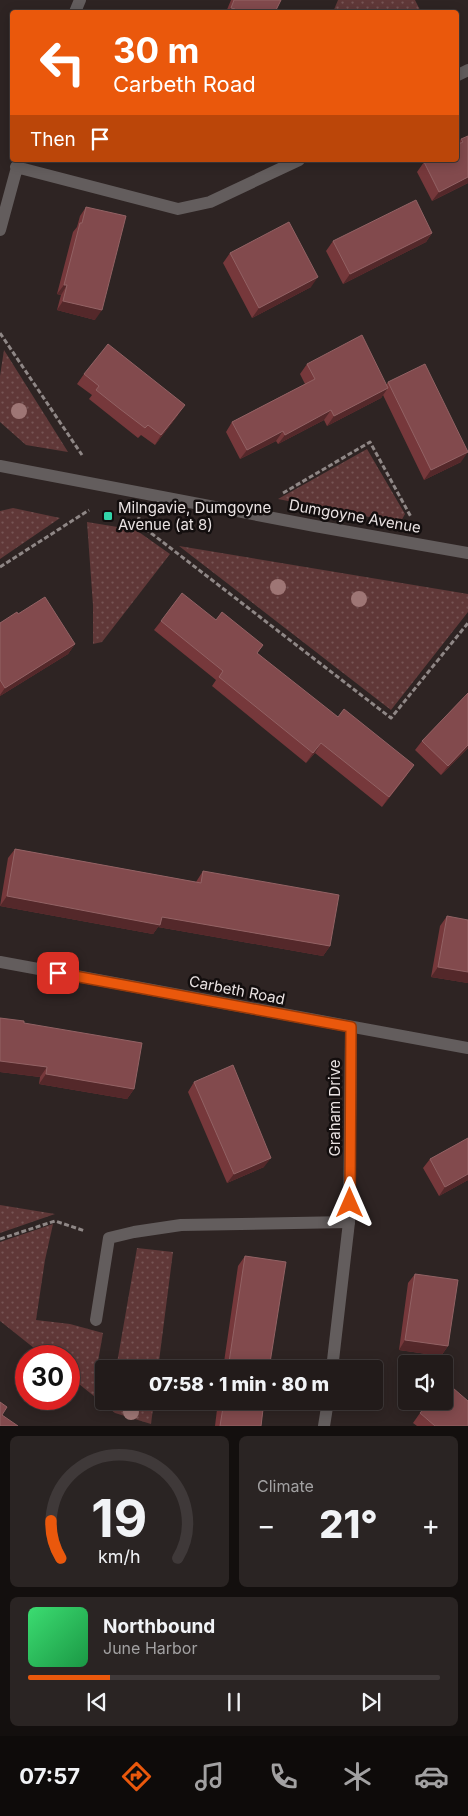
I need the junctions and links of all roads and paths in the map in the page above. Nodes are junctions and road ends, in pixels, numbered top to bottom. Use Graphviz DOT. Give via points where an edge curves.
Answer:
graph roads {
  1 [pos="295,162"];
  2 [pos="18,164"];
  3 [pos="0,230"];
  4 [pos="0,333"];
  5 [pos="0,466"];
  6 [pos="102,485"];
  7 [pos="121,489"];
  8 [pos="143,494"];
  9 [pos="248,514"];
  10 [pos="427,546"];
  11 [pos="468,553"];
  12 [pos="0,567"];
  13 [pos="468,623"];
  14 [pos="0,962"];
  15 [pos="351,1027"];
  16 [pos="468,1048"];
  17 [pos="349,1222"];
  18 [pos="109,1238"];
  19 [pos="0,1239"];
  20 [pos="96,1320"];
  21 [pos="333,1360"];
  22 [pos="327,1410"];
  23 [pos="324,1426"];
  1 -- 2 [label="street" via="210,202 178,209"];
  2 -- 3 [label="street"];
  4 -- 6 [label="path"];
  5 -- 6 [label="street, Dumgoyne Avenue"];
  6 -- 7 [label="street, Dumgoyne Avenue"];
  7 -- 8 [label="street, Dumgoyne Avenue"];
  7 -- 12 [label="path"];
  8 -- 9 [label="street, Dumgoyne Avenue"];
  8 -- 13 [label="path" via="138,523 390,718"];
  9 -- 10 [label="street, Dumgoyne Avenue"];
  9 -- 10 [label="path" via="370,442"];
  10 -- 11 [label="street, Dumgoyne Avenue"];
  14 -- 15 [label="street, Carbeth Road"];
  15 -- 16 [label="street, Carbeth Road"];
  15 -- 17 [label="street, Graham Drive"];
  17 -- 18 [label="street" via="181,1224"];
  17 -- 21 [label="street, Graham Drive"];
  18 -- 19 [label="path" via="55,1221"];
  18 -- 20 [label="street"];
  22 -- 23 [label="street"];
}
